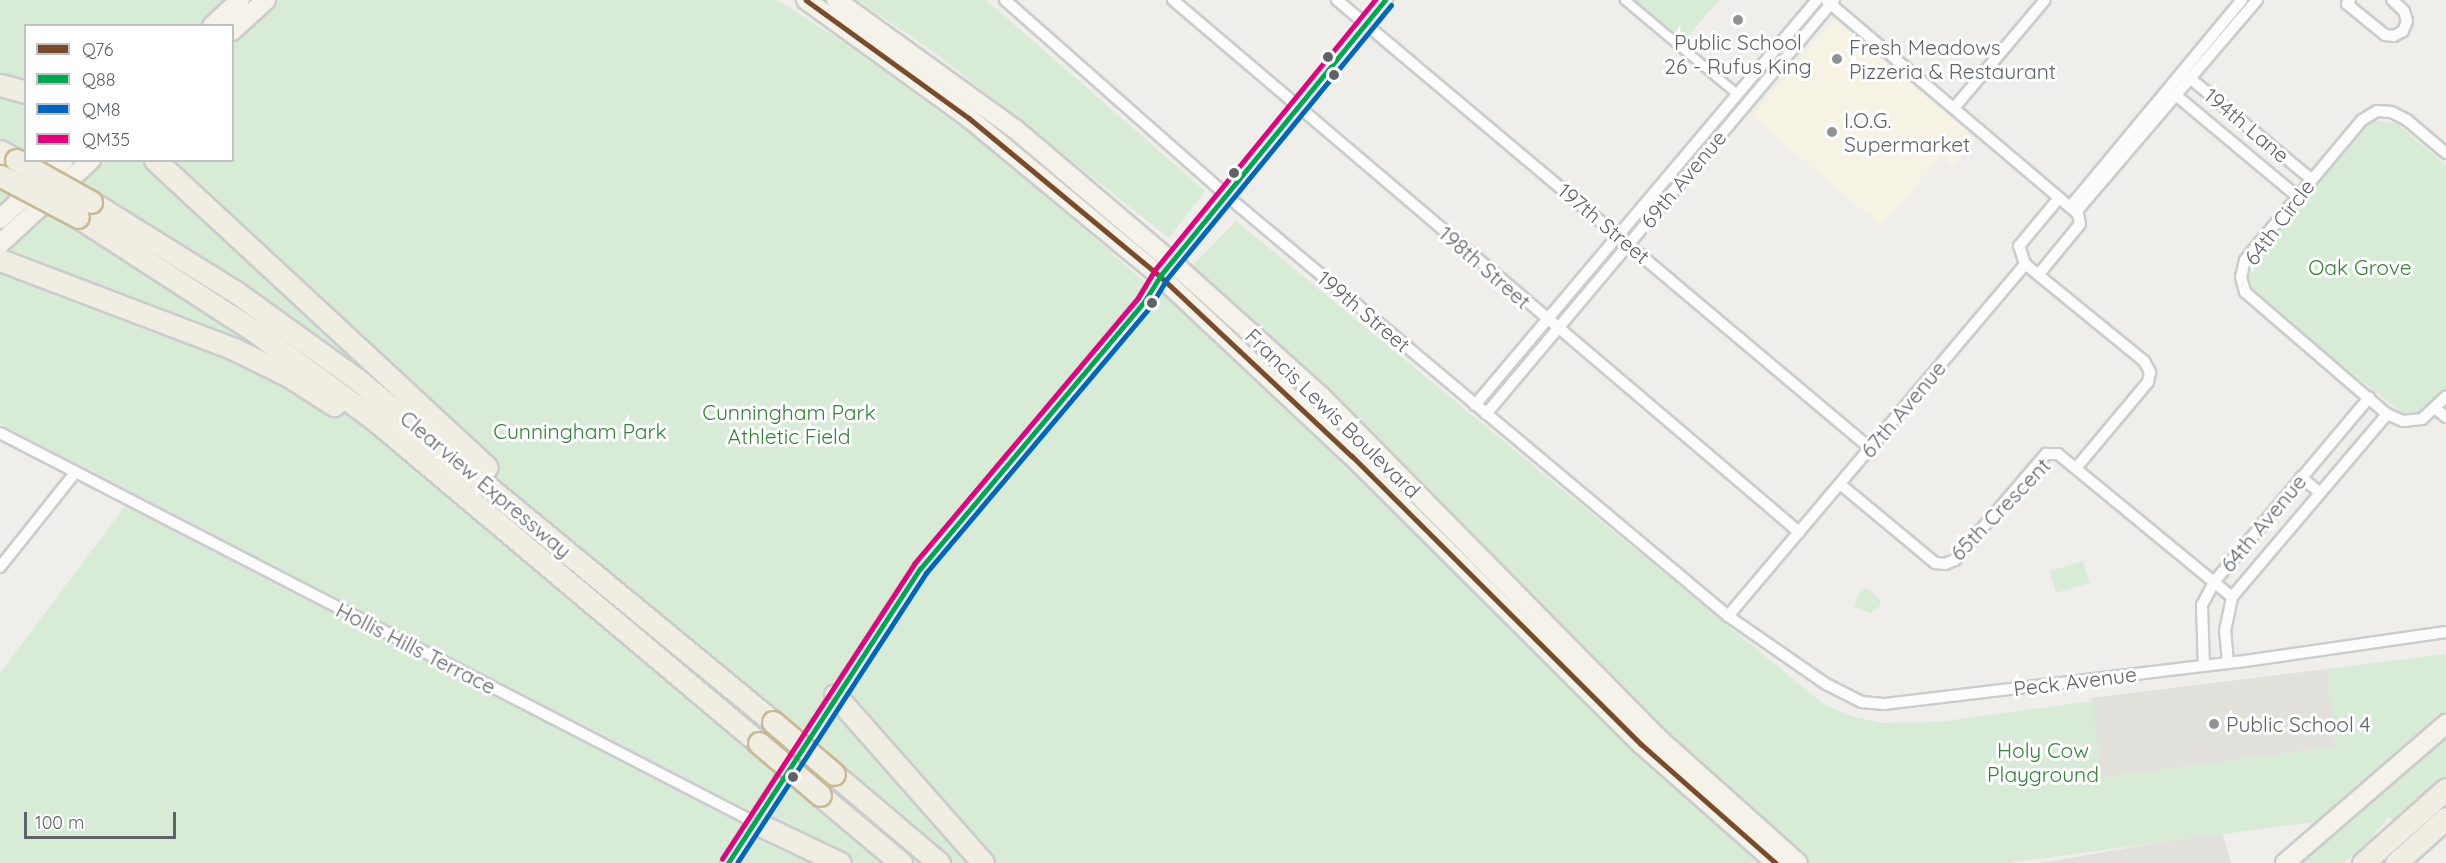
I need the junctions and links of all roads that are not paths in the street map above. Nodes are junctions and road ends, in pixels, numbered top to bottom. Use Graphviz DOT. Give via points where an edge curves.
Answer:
graph roads {
  1 [pos="240,0"];
  2 [pos="266,0"];
  3 [pos="806,0"];
  4 [pos="836,0"];
  5 [pos="1005,0"];
  6 [pos="1173,0"];
  7 [pos="1337,0"];
  8 [pos="1385,0"];
  9 [pos="1624,0"];
  10 [pos="1817,0"];
  11 [pos="2044,0"];
  12 [pos="2242,0"];
  13 [pos="2256,0"];
  14 [pos="2392,0"];
  15 [pos="1830,1"];
  16 [pos="2347,1"];
  17 [pos="214,24"];
  18 [pos="1366,24"];
  19 [pos="234,29"];
  20 [pos="2186,75"];
  21 [pos="0,85"];
  22 [pos="24,91"];
  23 [pos="2172,92"];
  24 [pos="1736,93"];
  25 [pos="1299,107"];
  26 [pos="1954,108"];
  27 [pos="2446,153"];
  28 [pos="8,155"];
  29 [pos="62,162"];
  30 [pos="89,162"];
  31 [pos="157,162"];
  32 [pos="166,162"];
  33 [pos="0,176"];
  34 [pos="2312,179"];
  35 [pos="184,188"];
  36 [pos="1227,196"];
  37 [pos="2297,196"];
  38 [pos="2059,198"];
  39 [pos="85,209"];
  40 [pos="2073,210"];
  41 [pos="0,219"];
  42 [pos="1617,234"];
  43 [pos="1628,243"];
  44 [pos="0,244"];
  45 [pos="0,260"];
  46 [pos="1173,262"];
  47 [pos="2025,264"];
  48 [pos="2039,274"];
  49 [pos="1160,276"];
  50 [pos="1552,324"];
  51 [pos="2446,397"];
  52 [pos="2369,398"];
  53 [pos="1475,405"];
  54 [pos="2436,409"];
  55 [pos="1486,414"];
  56 [pos="2387,414"];
  57 [pos="2446,417"];
  58 [pos="0,433"];
  59 [pos="1870,448"];
  60 [pos="2077,467"];
  61 [pos="75,473"];
  62 [pos="2301,477"];
  63 [pos="1840,484"];
  64 [pos="2320,493"];
  65 [pos="495,521"];
  66 [pos="1799,532"];
  67 [pos="0,567"];
  68 [pos="2214,582"];
  69 [pos="2232,597"];
  70 [pos="646,615"];
  71 [pos="1728,616"];
  72 [pos="2446,632"];
  73 [pos="2228,663"];
  74 [pos="2204,666"];
  75 [pos="835,695"];
  76 [pos="2446,724"];
  77 [pos="2446,789"];
  78 [pos="2446,818"];
  79 [pos="756,823"];
  80 [pos="728,863"];
  81 [pos="840,863"];
  82 [pos="901,863"];
  83 [pos="939,863"];
  84 [pos="983,863"];
  85 [pos="1776,863"];
  86 [pos="1798,863"];
  87 [pos="2285,863"];
  88 [pos="2363,863"];
  89 [pos="2396,863"];
  1 -- 17 [label="main road"];
  2 -- 19 [label="main road"];
  3 -- 49 [label="main road, Francis Lewis Boulevard" via="969,118"];
  4 -- 46 [label="main road, Francis Lewis Boulevard" via="1015,129"];
  5 -- 36 [label="street, 199th Street"];
  6 -- 25 [label="street, 198th Street"];
  7 -- 18 [label="street, 197th Street"];
  8 -- 18 [label="street"];
  9 -- 24 [label="street"];
  10 -- 24 [label="street, 69th Avenue"];
  11 -- 26 [label="street"];
  12 -- 20 [label="street"];
  13 -- 20 [label="street"];
  14 -- 16 [label="street" via="2404,11 2407,21 2403,31 2394,36 2385,35"];
  15 -- 26 [label="street"];
  15 -- 43 [label="street, 69th Avenue"];
  18 -- 25 [label="street"];
  18 -- 42 [label="street, 197th Street"];
  20 -- 23 [label="street"];
  20 -- 34 [label="street, 194th Lane"];
  21 -- 22 [label="highway"];
  23 -- 37 [label="street, 194th Lane"];
  23 -- 40 [label="street"];
  24 -- 42 [label="street, 69th Avenue"];
  25 -- 36 [label="street"];
  25 -- 50 [label="street, 198th Street"];
  26 -- 38 [label="street"];
  27 -- 34 [label="street, 64th Circle" via="2407,120 2391,112 2377,111 2362,120"];
  28 -- 39 [label="highway, Clearview Expressway, bridge"];
  29 -- 41 [label="main road"];
  30 -- 44 [label="main road"];
  31 -- 35 [label="highway"];
  32 -- 35 [label="highway"];
  33 -- 39 [label="highway, Clearview Expressway, bridge"];
  34 -- 37 [label="street, 64th Circle"];
  35 -- 70 [label="highway"];
  36 -- 46 [label="street"];
  36 -- 53 [label="street, 199th Street"];
  37 -- 52 [label="street, 64th Circle" via="2245,260 2241,277 2245,292"];
  38 -- 40 [label="street"];
  38 -- 47 [label="street" via="2019,246"];
  39 -- 65 [label="highway, Clearview Expressway" via="316,375"];
  39 -- 70 [label="highway, Clearview Expressway" via="206,273 336,363"];
  40 -- 48 [label="street" via="2080,224"];
  42 -- 43 [label="street, 197th Street"];
  42 -- 50 [label="street, 69th Avenue"];
  43 -- 50 [label="street, 69th Avenue"];
  43 -- 59 [label="street, 197th Street"];
  45 -- 65 [label="highway" via="214,341 271,367 334,406"];
  46 -- 49 [label="street"];
  46 -- 86 [label="main road, Francis Lewis Boulevard" via="1321,396 1657,737"];
  47 -- 48 [label="street, 65th Crescent"];
  47 -- 59 [label="street, 67th Avenue"];
  48 -- 60 [label="street, 65th Crescent" via="2144,361 2150,372 2148,382"];
  49 -- 75 [label="street" via="1144,302 920,569"];
  49 -- 85 [label="main road, Francis Lewis Boulevard" via="1352,456 1641,744"];
  50 -- 53 [label="street, 69th Avenue"];
  50 -- 55 [label="street, 69th Avenue"];
  50 -- 66 [label="street, 198th Street"];
  51 -- 54 [label="street"];
  52 -- 56 [label="street, 64th Circle"];
  52 -- 62 [label="street, 64th Avenue"];
  53 -- 55 [label="street, 199th Street"];
  54 -- 56 [label="street" via="2422,419 2403,421"];
  54 -- 57 [label="street"];
  55 -- 71 [label="street, 199th Street"];
  56 -- 64 [label="street, 64th Avenue"];
  58 -- 61 [label="street, Hollis Hills Terrace"];
  59 -- 63 [label="street, 67th Avenue"];
  60 -- 63 [label="street, 65th Crescent" via="2058,454 2046,454 1955,560 1945,564 1935,563"];
  60 -- 68 [label="street, 65th Crescent"];
  61 -- 67 [label="street"];
  61 -- 79 [label="street, Hollis Hills Terrace"];
  62 -- 64 [label="street"];
  62 -- 68 [label="street, 64th Avenue"];
  63 -- 66 [label="street, 67th Avenue"];
  64 -- 69 [label="street, 64th Avenue"];
  65 -- 82 [label="highway, Clearview Expressway, bridge"];
  66 -- 71 [label="street, 67th Avenue"];
  68 -- 69 [label="street, 65th Crescent"];
  68 -- 74 [label="street, 64th Avenue" via="2202,605"];
  69 -- 73 [label="street, 64th Avenue" via="2225,631"];
  70 -- 83 [label="highway, Clearview Expressway, bridge"];
  71 -- 74 [label="street, Peck Avenue" via="1826,684 1862,702 1884,704"];
  72 -- 73 [label="street, Peck Avenue"];
  73 -- 74 [label="street, Peck Avenue"];
  75 -- 79 [label="street"];
  75 -- 84 [label="highway"];
  76 -- 87 [label="main road"];
  77 -- 88 [label="highway"];
  78 -- 89 [label="highway"];
  79 -- 80 [label="street"];
  79 -- 81 [label="highway"];
}
